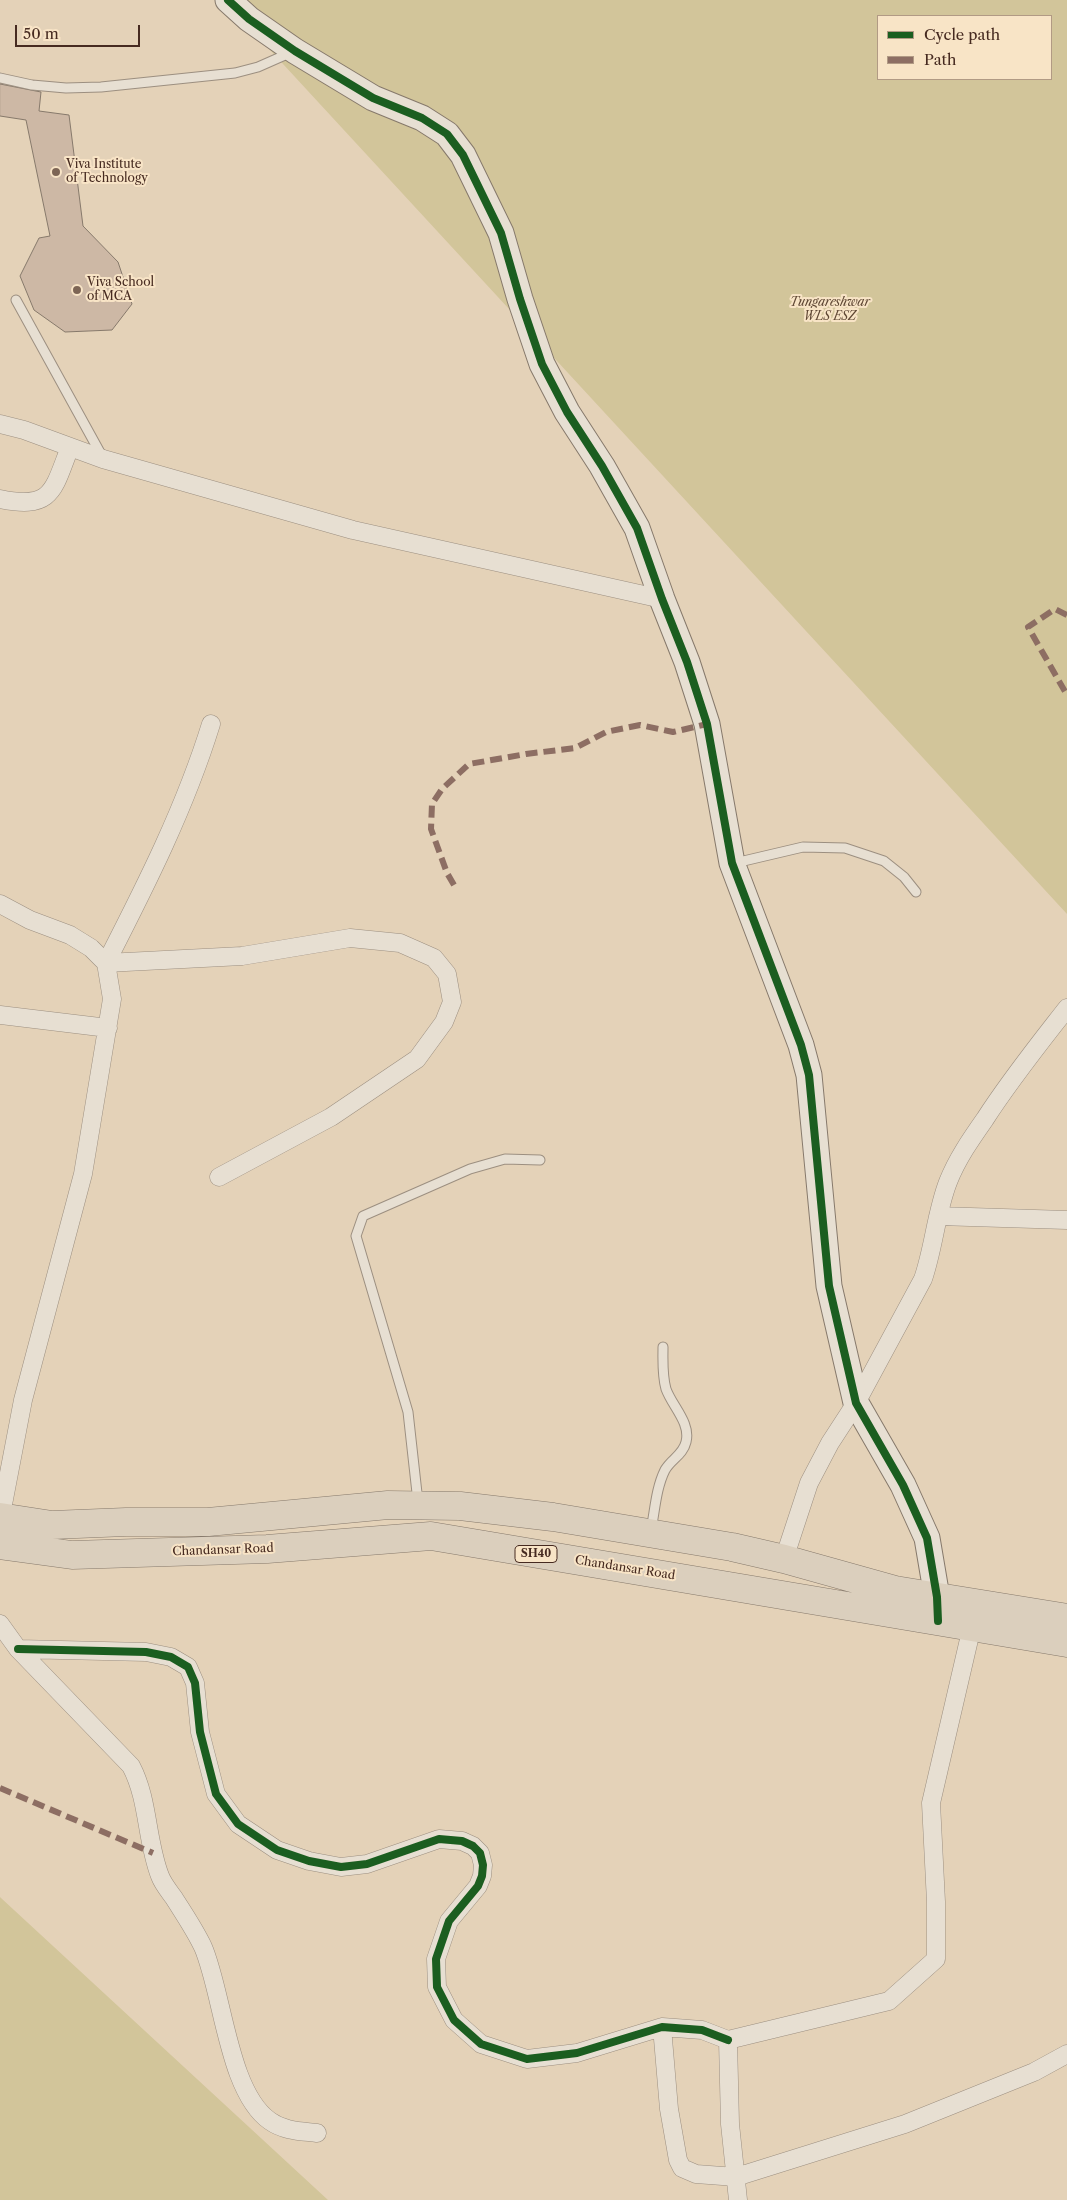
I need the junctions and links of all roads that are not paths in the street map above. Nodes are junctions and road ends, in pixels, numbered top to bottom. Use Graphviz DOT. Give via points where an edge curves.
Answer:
graph roads {
  1 [pos="228,0"];
  2 [pos="295,51"];
  3 [pos="0,78"];
  4 [pos="16,300"];
  5 [pos="0,424"];
  6 [pos="70,447"];
  7 [pos="103,459"];
  8 [pos="0,499"];
  9 [pos="662,599"];
  10 [pos="211,724"];
  11 [pos="732,863"];
  12 [pos="916,892"];
  13 [pos="0,904"];
  14 [pos="106,962"];
  15 [pos="1067,1008"];
  16 [pos="0,1014"];
  17 [pos="108,1028"];
  18 [pos="540,1160"];
  19 [pos="219,1177"];
  20 [pos="938,1216"];
  21 [pos="1067,1220"];
  22 [pos="663,1346"];
  23 [pos="856,1403"];
  24 [pos="418,1505"];
  25 [pos="0,1518"];
  26 [pos="651,1532"];
  27 [pos="0,1545"];
  28 [pos="784,1559"];
  29 [pos="937,1609"];
  30 [pos="975,1615"];
  31 [pos="1067,1618"];
  32 [pos="0,1624"];
  33 [pos="1067,1643"];
  34 [pos="18,1649"];
  35 [pos="662,2027"];
  36 [pos="728,2040"];
  37 [pos="1067,2054"];
  38 [pos="317,2133"];
  39 [pos="736,2177"];
  40 [pos="738,2200"];
  1 -- 2 [label="street"];
  2 -- 3 [label="lane" via="258,68 235,73 101,87 32,85"];
  2 -- 9 [label="street" via="373,98 422,118 447,134 463,155 501,233 542,364 637,528"];
  4 -- 7 [label="lane"];
  5 -- 6 [label="street"];
  6 -- 7 [label="street"];
  6 -- 8 [label="street" via="50,493 38,502 17,503"];
  7 -- 9 [label="street" via="353,530"];
  9 -- 11 [label="street" via="707,724"];
  10 -- 14 [label="street" via="198,767 156,866"];
  11 -- 12 [label="lane" via="803,847 845,848 884,861"];
  11 -- 23 [label="street" via="801,1045 809,1075 830,1286"];
  13 -- 14 [label="street" via="70,935"];
  14 -- 17 [label="street" via="112,999"];
  14 -- 19 [label="street" via="242,956 350,938 400,943 434,958 447,974 452,1002 444,1022 417,1059 331,1117"];
  15 -- 20 [label="street" via="962,1153 948,1182"];
  16 -- 17 [label="street"];
  17 -- 25 [label="street" via="83,1174 23,1400"];
  18 -- 24 [label="lane" via="505,1159 470,1169 363,1216 359,1226 356,1236 408,1412"];
  20 -- 21 [label="street"];
  20 -- 23 [label="street" via="923,1278"];
  22 -- 26 [label="lane" via="666,1390 682,1418 686,1442 679,1456 667,1467 660,1483"];
  23 -- 28 [label="street" via="809,1483"];
  23 -- 29 [label="street" via="903,1485 927,1538"];
  24 -- 25 [label="main road" via="388,1504 208,1522 52,1525"];
  24 -- 26 [label="main road" via="460,1506"];
  26 -- 28 [label="main road"];
  27 -- 29 [label="main road, Chandansar Road / SH40" via="72,1555 267,1549 430,1536"];
  28 -- 29 [label="main road" via="896,1590"];
  29 -- 30 [label="main road"];
  30 -- 31 [label="main road"];
  30 -- 33 [label="main road"];
  30 -- 36 [label="street" via="931,1802 936,1959 889,2001"];
  32 -- 34 [label="street"];
  34 -- 35 [label="street" via="146,1652 171,1657 188,1667 195,1683 200,1732 216,1794 238,1824 277,1850 341,1868 367,1864 439,1839 462,1841 473,1846 482,1859 482,1876 478,1886 449,1921 436,1959 437,1988 454,2020 480,2044 527,2059 577,2053"];
  34 -- 38 [label="street" via="127,1761 139,1782 160,1878 203,1947 232,2058 253,2103 269,2121 287,2130"];
  35 -- 36 [label="street" via="702,2030"];
  35 -- 39 [label="street" via="669,2108 678,2160 682,2168 696,2174"];
  36 -- 39 [label="street" via="730,2124"];
  37 -- 39 [label="street" via="1034,2072 905,2124"];
  39 -- 40 [label="street"];
}
